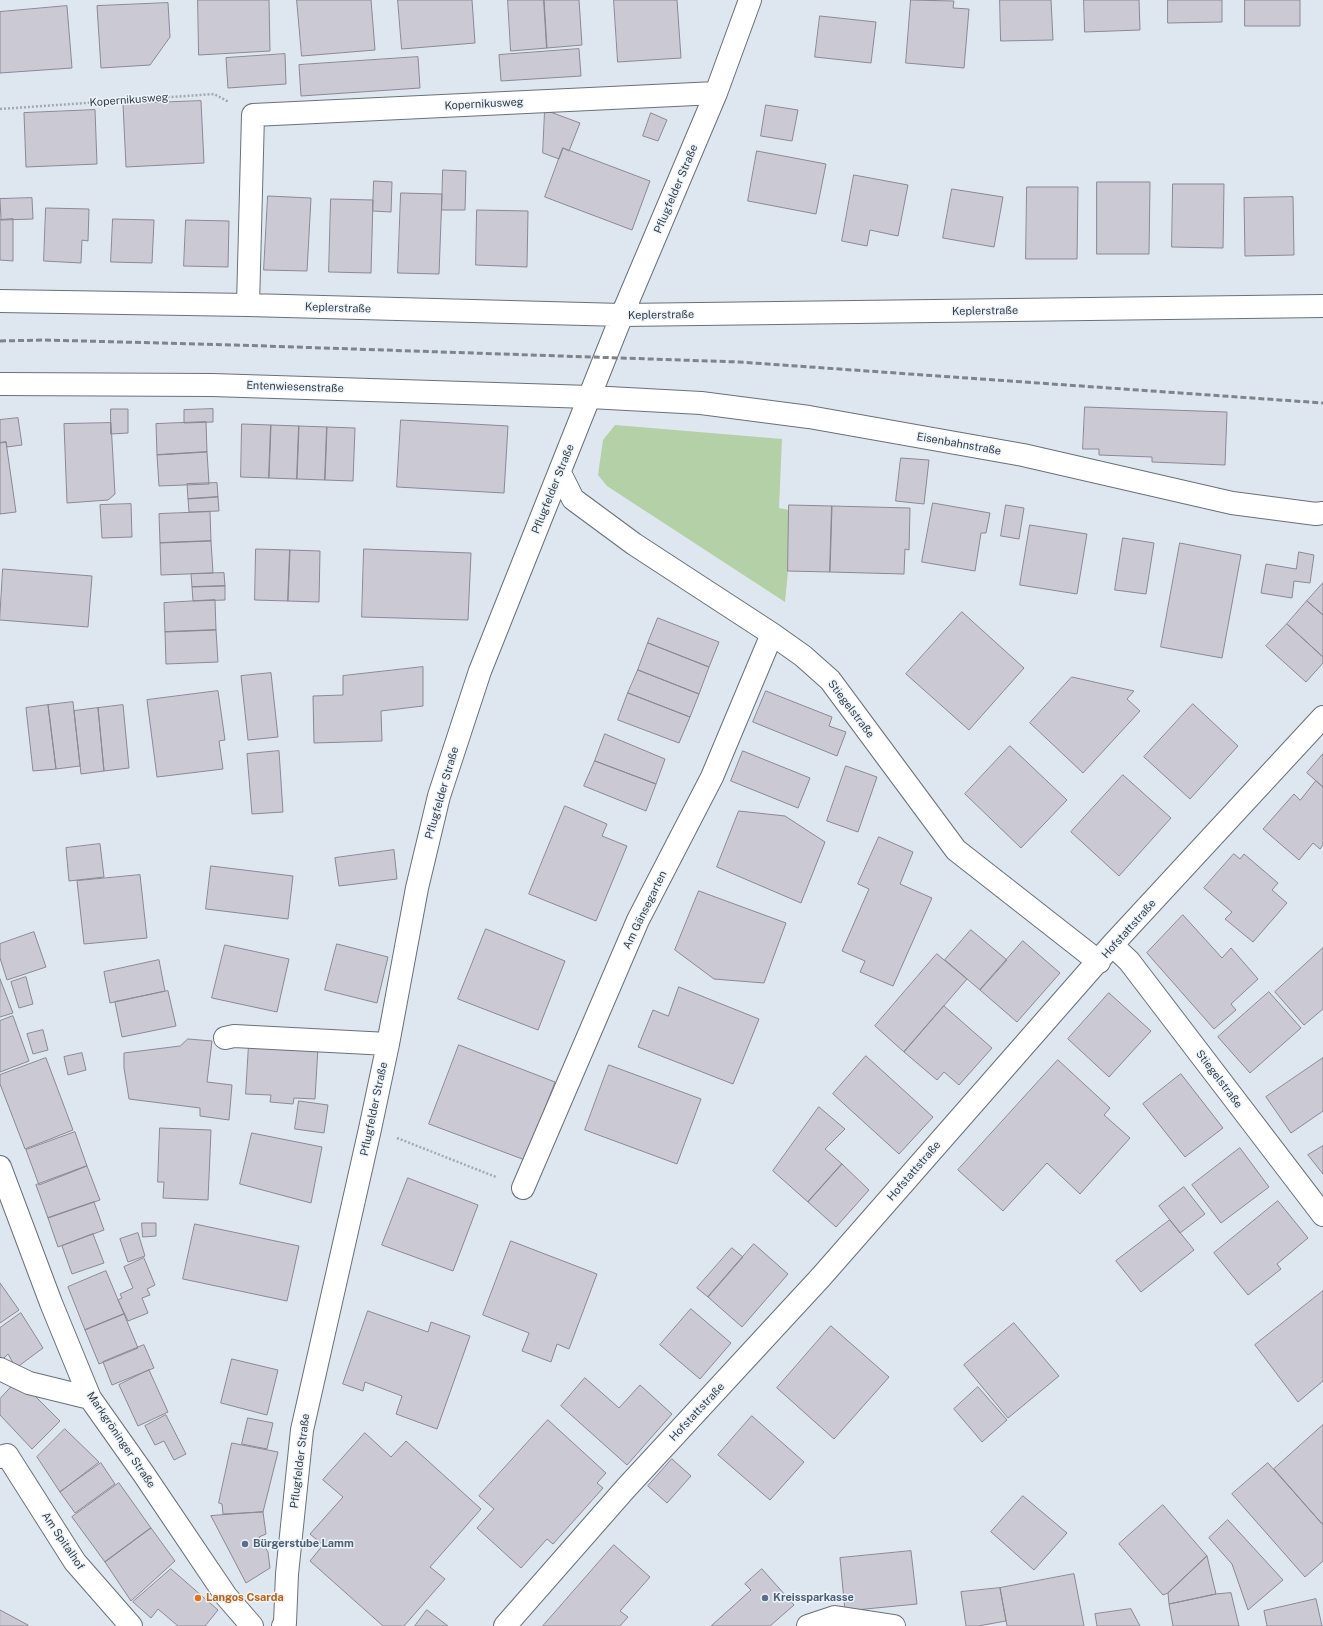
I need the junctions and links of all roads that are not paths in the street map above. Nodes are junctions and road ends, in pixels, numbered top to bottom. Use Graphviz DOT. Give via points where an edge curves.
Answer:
graph roads {
  1 [pos="750,0"];
  2 [pos="716,93"];
  3 [pos="0,301"];
  4 [pos="248,305"];
  5 [pos="1323,306"];
  6 [pos="622,315"];
  7 [pos="0,384"];
  8 [pos="590,397"];
  9 [pos="560,473"];
  10 [pos="1323,513"];
  11 [pos="772,634"];
  12 [pos="1323,717"];
  13 [pos="1105,954"];
  14 [pos="225,1038"];
  15 [pos="388,1044"];
  16 [pos="0,1167"];
  17 [pos="523,1188"];
  18 [pos="8,1213"];
  19 [pos="1323,1215"];
  20 [pos="0,1369"];
  21 [pos="90,1398"];
  22 [pos="0,1457"];
  23 [pos="131,1626"];
  24 [pos="252,1626"];
  25 [pos="283,1626"];
  26 [pos="505,1626"];
  27 [pos="808,1626"];
  28 [pos="894,1626"];
  1 -- 2 [label="street, Pflugfelder Straße"];
  2 -- 4 [label="street, Kopernikusweg" via="253,115"];
  2 -- 6 [label="street, Pflugfelder Straße"];
  3 -- 4 [label="street, Keplerstraße"];
  4 -- 6 [label="street, Keplerstraße"];
  5 -- 6 [label="street, Keplerstraße"];
  6 -- 8 [label="street, Pflugfelder Straße"];
  7 -- 8 [label="street, Entenwiesenstraße" via="212,385"];
  8 -- 9 [label="street, Pflugfelder Straße"];
  8 -- 10 [label="street, Eisenbahnstraße" via="701,403 809,417 1023,455 1232,503"];
  9 -- 11 [label="street, Stiegelstraße" via="572,499 634,544"];
  9 -- 15 [label="street, Pflugfelder Straße" via="480,671 439,796 417,888"];
  11 -- 13 [label="street, Stiegelstraße" via="803,656 830,680 956,850"];
  11 -- 17 [label="street, Am Gänsegarten" via="712,777 638,920"];
  12 -- 13 [label="street, Hofstattstraße"];
  13 -- 19 [label="street, Stiegelstraße" via="1129,962"];
  13 -- 26 [label="street, Hofstattstraße" via="821,1277 626,1488"];
  14 -- 15 [label="street" via="234,1036"];
  15 -- 25 [label="street, Pflugfelder Straße" via="302,1430"];
  16 -- 18 [label="street, Markgröninger Straße"];
  18 -- 21 [label="street, Markgröninger Straße" via="51,1303"];
  20 -- 21 [label="street" via="29,1382"];
  21 -- 24 [label="street, Markgröninger Straße" via="226,1596"];
  22 -- 23 [label="street, Am Spitalhof" via="7,1455 75,1562"];
  27 -- 28 [label="street" via="835,1617"];
}
